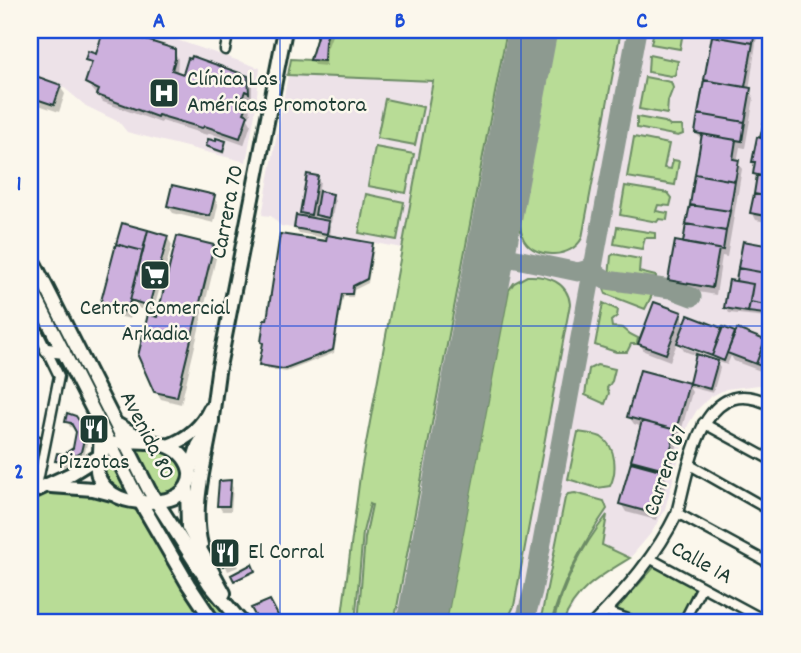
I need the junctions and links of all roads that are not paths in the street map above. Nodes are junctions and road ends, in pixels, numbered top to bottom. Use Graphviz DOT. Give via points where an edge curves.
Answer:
graph roads {
  1 [pos="229,30"];
  2 [pos="285,30"];
  3 [pos="225,50"];
  4 [pos="30,255"];
  5 [pos="30,286"];
  6 [pos="30,316"];
  7 [pos="47,350"];
  8 [pos="64,352"];
  9 [pos="213,402"];
  10 [pos="771,405"];
  11 [pos="212,420"];
  12 [pos="101,423"];
  13 [pos="116,423"];
  14 [pos="703,423"];
  15 [pos="126,441"];
  16 [pos="148,442"];
  17 [pos="112,444"];
  18 [pos="168,446"];
  19 [pos="99,455"];
  20 [pos="771,460"];
  21 [pos="690,465"];
  22 [pos="190,472"];
  23 [pos="187,487"];
  24 [pos="38,490"];
  25 [pos="115,495"];
  26 [pos="140,502"];
  27 [pos="156,502"];
  28 [pos="771,511"];
  29 [pos="677,513"];
  30 [pos="203,552"];
  31 [pos="651,559"];
  32 [pos="771,564"];
  33 [pos="701,588"];
  34 [pos="771,605"];
  35 [pos="605,611"];
  36 [pos="238,618"];
  37 [pos="767,622"];
  38 [pos="214,623"];
  39 [pos="594,623"];
  40 [pos="639,623"];
  41 [pos="683,623"];
  1 -- 3 [label="street"];
  2 -- 9 [label="main road, Carrera 70"];
  4 -- 13 [label="main road, Avenida 80"];
  5 -- 8 [label="main road, Avenida 80"];
  6 -- 7 [label="street"];
  7 -- 8 [label="main road"];
  7 -- 24 [label="street" via="59,381"];
  8 -- 12 [label="main road, Avenida 80"];
  9 -- 11 [label="main road, Carrera 70"];
  9 -- 18 [label="main road, Carrera 70" via="199,426"];
  10 -- 14 [label="street, Carrera 67" via="755,399 728,400"];
  11 -- 22 [label="main road, Carrera 70"];
  11 -- 30 [label="main road" via="198,500"];
  12 -- 17 [label="main road, Avenida 80"];
  12 -- 19 [label="main road"];
  13 -- 15 [label="main road, Avenida 80"];
  13 -- 16 [label="main road"];
  14 -- 20 [label="street"];
  14 -- 21 [label="street, Carrera 67"];
  15 -- 16 [label="main road"];
  15 -- 17 [label="main road"];
  15 -- 27 [label="main road, Avenida 80"];
  16 -- 18 [label="main road"];
  17 -- 19 [label="main road"];
  17 -- 26 [label="main road, Avenida 80"];
  18 -- 22 [label="main road" via="182,455"];
  19 -- 24 [label="main road"];
  19 -- 25 [label="main road" via="101,480"];
  21 -- 28 [label="street"];
  21 -- 29 [label="street, Carrera 67"];
  22 -- 23 [label="main road, Carrera 70"];
  23 -- 27 [label="main road" via="177,496"];
  23 -- 30 [label="main road, Carrera 70" via="188,527"];
  24 -- 25 [label="main road" via="93,489"];
  25 -- 26 [label="main road"];
  26 -- 27 [label="main road"];
  26 -- 38 [label="main road, Avenida 80"];
  27 -- 36 [label="main road, Avenida 80" via="210,585"];
  29 -- 31 [label="street, Carrera 67"];
  29 -- 32 [label="street"];
  30 -- 36 [label="main road, Carrera 70"];
  31 -- 33 [label="street, Calle 1A"];
  31 -- 35 [label="street, Carrera 67"];
  33 -- 37 [label="street, Calle 1A"];
  33 -- 41 [label="street"];
  34 -- 37 [label="street"];
  35 -- 39 [label="street, Carrera 67"];
  35 -- 40 [label="street"];
}
